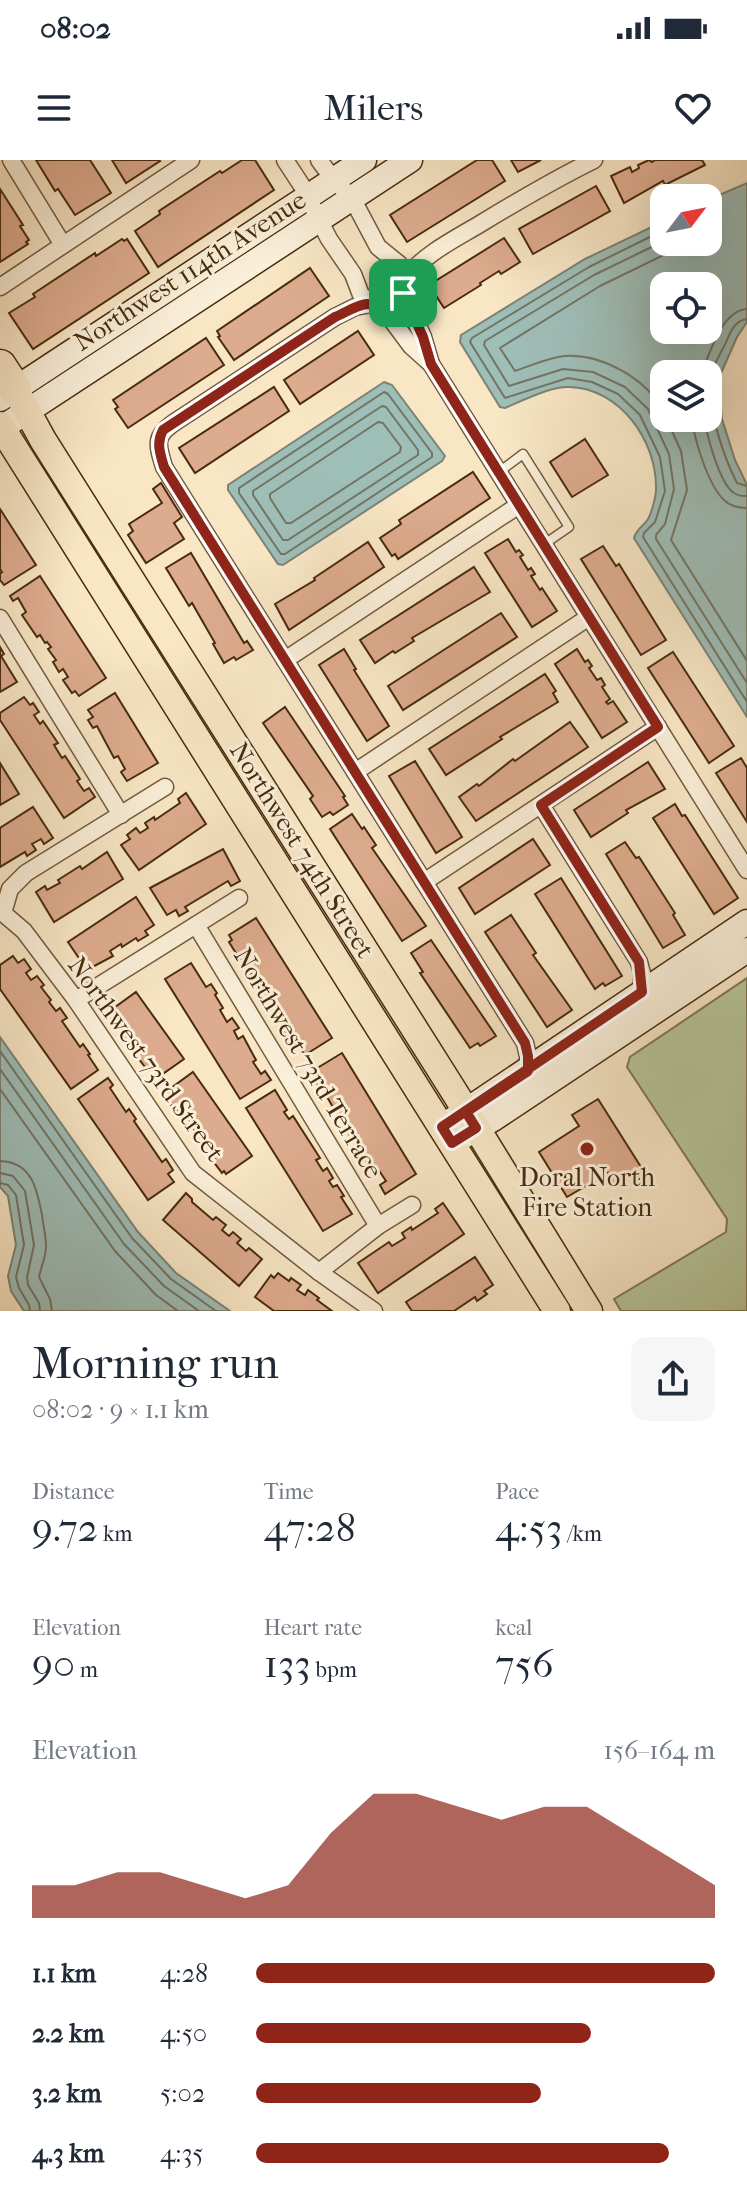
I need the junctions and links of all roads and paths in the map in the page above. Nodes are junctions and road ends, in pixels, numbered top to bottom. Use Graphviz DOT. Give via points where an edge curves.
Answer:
graph roads {
  1 [pos="11,160"];
  2 [pos="191,160"];
  3 [pos="285,160"];
  4 [pos="364,160"];
  5 [pos="410,160"];
  6 [pos="594,160"];
  7 [pos="326,170"];
  8 [pos="308,196"];
  9 [pos="352,198"];
  10 [pos="319,220"];
  11 [pos="63,245"];
  12 [pos="404,286"];
  13 [pos="0,287"];
  14 [pos="374,305"];
  15 [pos="431,364"];
  16 [pos="11,391"];
  17 [pos="1,427"];
  18 [pos="498,472"];
  19 [pos="519,505"];
  20 [pos="543,545"];
  21 [pos="589,617"];
  22 [pos="0,618"];
  23 [pos="285,660"];
  24 [pos="658,727"];
  25 [pos="355,772"];
  26 [pos="165,787"];
  27 [pos="541,805"];
  28 [pos="121,815"];
  29 [pos="747,870"];
  30 [pos="424,882"];
  31 [pos="239,898"];
  32 [pos="1,914"];
  33 [pos="747,922"];
  34 [pos="196,925"];
  35 [pos="747,950"];
  36 [pos="642,992"];
  37 [pos="76,1000"];
  38 [pos="528,1071"];
  39 [pos="471,1120"];
  40 [pos="447,1135"];
  41 [pos="412,1205"];
  42 [pos="378,1226"];
  43 [pos="319,1272"];
  44 [pos="374,1311"];
  45 [pos="557,1311"];
  46 [pos="589,1311"];
  1 -- 11 [label="street"];
  2 -- 11 [label="street"];
  3 -- 8 [label="street"];
  4 -- 7 [label="street, Northwest 114th Avenue"];
  5 -- 9 [label="street, Northwest 114th Avenue"];
  6 -- 12 [label="street" via="424,259"];
  7 -- 8 [label="street, Northwest 114th Avenue"];
  7 -- 9 [label="street"];
  8 -- 10 [label="street"];
  8 -- 16 [label="street, Northwest 114th Avenue"];
  9 -- 10 [label="street, Northwest 114th Avenue"];
  9 -- 12 [label="street" via="378,247 399,264"];
  10 -- 14 [label="street" via="361,295"];
  10 -- 16 [label="street, Northwest 114th Avenue"];
  11 -- 13 [label="street"];
  12 -- 14 [label="street" via="394,302"];
  12 -- 15 [label="street"];
  14 -- 15 [label="street"];
  14 -- 23 [label="street" via="335,317 163,430 159,438 164,467"];
  15 -- 18 [label="street"];
  16 -- 17 [label="street, Northwest 114th Avenue"];
  16 -- 39 [label="main road, Northwest 74th Street"];
  17 -- 40 [label="main road, Northwest 74th Street"];
  18 -- 19 [label="street"];
  18 -- 20 [label="lane" via="523,454 569,527"];
  19 -- 20 [label="street"];
  19 -- 23 [label="street"];
  20 -- 21 [label="street"];
  21 -- 24 [label="street"];
  21 -- 25 [label="street"];
  22 -- 28 [label="street"];
  23 -- 25 [label="street"];
  24 -- 27 [label="street"];
  24 -- 29 [label="street"];
  25 -- 30 [label="street"];
  26 -- 28 [label="street"];
  27 -- 30 [label="street"];
  27 -- 36 [label="street" via="639,962"];
  28 -- 32 [label="street" via="26,873 10,889"];
  30 -- 38 [label="street" via="523,1041"];
  31 -- 34 [label="street"];
  32 -- 37 [label="street, Northwest 73rd Street" via="24,931"];
  33 -- 36 [label="street"];
  34 -- 37 [label="street"];
  34 -- 42 [label="street, Northwest 73rd Terrace"];
  35 -- 39 [label="street"];
  36 -- 38 [label="street"];
  37 -- 43 [label="street, Northwest 73rd Street" via="193,1173"];
  38 -- 39 [label="street"];
  39 -- 40 [label="street"];
  39 -- 46 [label="main road, Northwest 74th Street"];
  40 -- 45 [label="main road, Northwest 74th Street"];
  41 -- 42 [label="street"];
  42 -- 43 [label="street"];
  43 -- 44 [label="street, Northwest 73rd Street"];
}
